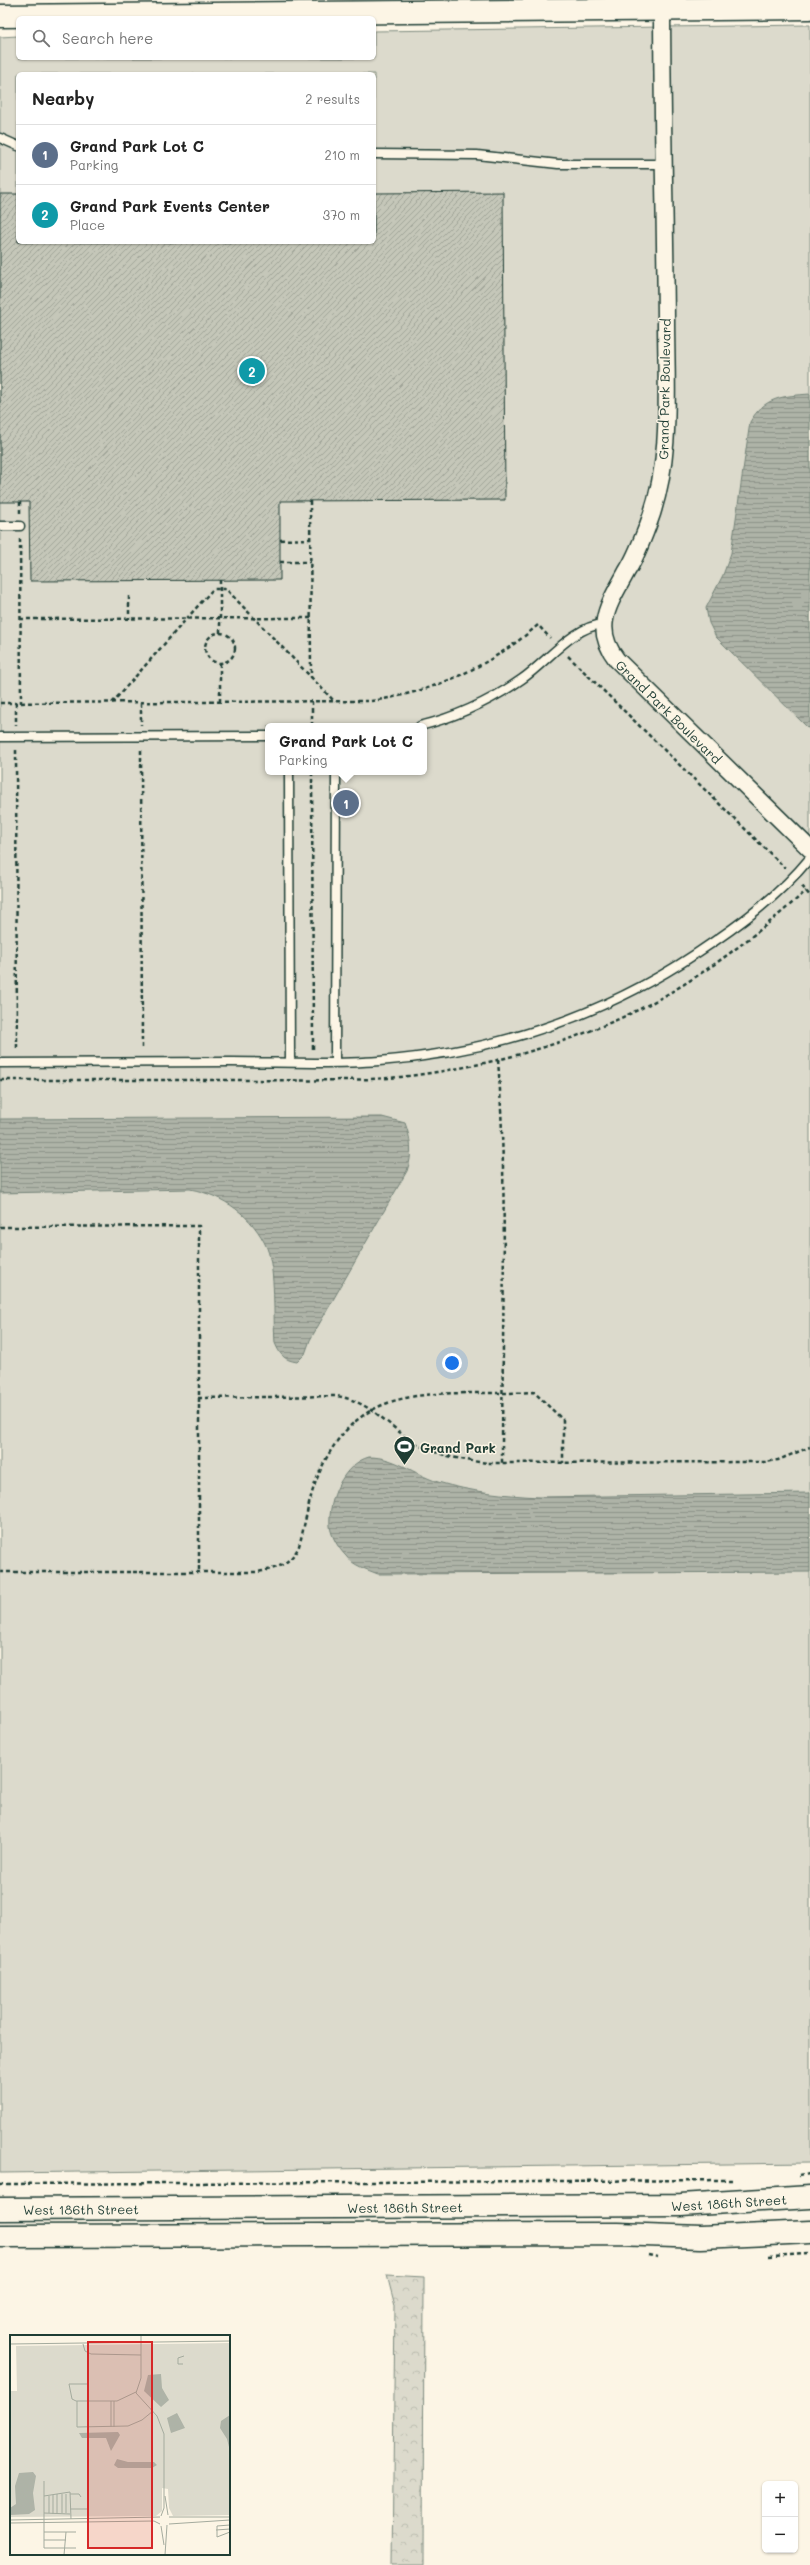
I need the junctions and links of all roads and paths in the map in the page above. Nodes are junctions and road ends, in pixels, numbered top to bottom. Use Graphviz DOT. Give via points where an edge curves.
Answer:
graph roads {
  1 [pos="662,6"];
  2 [pos="810,8"];
  3 [pos="0,16"];
  4 [pos="0,138"];
  5 [pos="16,145"];
  6 [pos="376,154"];
  7 [pos="665,164"];
  8 [pos="310,501"];
  9 [pos="20,502"];
  10 [pos="0,526"];
  11 [pos="20,526"];
  12 [pos="311,539"];
  13 [pos="280,540"];
  14 [pos="280,562"];
  15 [pos="311,562"];
  16 [pos="220,580"];
  17 [pos="220,588"];
  18 [pos="129,596"];
  19 [pos="187,618"];
  20 [pos="220,618"];
  21 [pos="254,618"];
  22 [pos="311,618"];
  23 [pos="20,619"];
  24 [pos="129,619"];
  25 [pos="604,624"];
  26 [pos="220,634"];
  27 [pos="220,663"];
  28 [pos="311,678"];
  29 [pos="312,702"];
  30 [pos="335,702"];
  31 [pos="16,703"];
  32 [pos="21,703"];
  33 [pos="111,703"];
  34 [pos="141,703"];
  35 [pos="220,703"];
  36 [pos="312,723"];
  37 [pos="427,724"];
  38 [pos="265,736"];
  39 [pos="0,737"];
  40 [pos="16,737"];
  41 [pos="141,737"];
  42 [pos="288,775"];
  43 [pos="312,775"];
  44 [pos="336,775"];
  45 [pos="810,849"];
  46 [pos="810,858"];
  47 [pos="806,891"];
  48 [pos="498,1060"];
  49 [pos="142,1062"];
  50 [pos="290,1062"];
  51 [pos="313,1062"];
  52 [pos="335,1062"];
  53 [pos="0,1063"];
  54 [pos="18,1063"];
  55 [pos="0,1080"];
  56 [pos="18,1080"];
  57 [pos="142,1080"];
  58 [pos="313,1080"];
  59 [pos="0,1227"];
  60 [pos="502,1394"];
  61 [pos="198,1398"];
  62 [pos="373,1411"];
  63 [pos="810,1448"];
  64 [pos="502,1463"];
  65 [pos="563,1463"];
  66 [pos="198,1571"];
  67 [pos="0,1572"];
  68 [pos="810,2174"];
  69 [pos="796,2176"];
  70 [pos="738,2180"];
  71 [pos="0,2184"];
  72 [pos="810,2196"];
  73 [pos="0,2209"];
  74 [pos="810,2232"];
  75 [pos="0,2236"];
  1 -- 2 [label="street"];
  1 -- 3 [label="street"];
  1 -- 7 [label="street, Grand Park Boulevard"];
  4 -- 5 [label="lane"];
  6 -- 7 [label="lane" via="477,155 558,164"];
  7 -- 25 [label="street, Grand Park Boulevard" via="666,416 662,469 649,523 628,570 609,603"];
  8 -- 12 [label="path"];
  9 -- 11 [label="path"];
  10 -- 11 [label="lane"];
  11 -- 23 [label="path"];
  12 -- 13 [label="path"];
  12 -- 15 [label="path"];
  14 -- 15 [label="path"];
  15 -- 22 [label="path"];
  16 -- 17 [label="path"];
  17 -- 19 [label="path" via="213,589"];
  17 -- 20 [label="path"];
  17 -- 21 [label="path" via="226,589"];
  18 -- 24 [label="path"];
  19 -- 20 [label="path"];
  19 -- 24 [label="path"];
  19 -- 33 [label="path"];
  20 -- 21 [label="path"];
  20 -- 26 [label="path"];
  21 -- 22 [label="path"];
  21 -- 28 [label="path"];
  22 -- 28 [label="path"];
  23 -- 24 [label="path"];
  23 -- 32 [label="path"];
  25 -- 37 [label="lane" via="584,628 522,679 474,707"];
  25 -- 45 [label="street, Grand Park Boulevard" via="609,650 617,660"];
  26 -- 27 [label="path" via="208,640 205,650 210,659"];
  26 -- 27 [label="path" via="229,637 235,646 231,659"];
  27 -- 35 [label="path"];
  28 -- 30 [label="path"];
  29 -- 36 [label="path"];
  31 -- 40 [label="path"];
  34 -- 41 [label="path"];
  38 -- 41 [label="lane"];
  39 -- 40 [label="lane"];
  40 -- 41 [label="lane"];
  40 -- 54 [label="path"];
  41 -- 49 [label="path"];
  42 -- 50 [label="lane"];
  43 -- 51 [label="path"];
  44 -- 52 [label="lane"];
  46 -- 52 [label="lane" via="783,887 716,941 646,984 578,1017 505,1041 459,1050 385,1060"];
  47 -- 48 [label="path" via="740,946 667,994 594,1030 542,1049"];
  48 -- 58 [label="path" via="399,1077"];
  48 -- 60 [label="path" via="502,1116"];
  49 -- 50 [label="lane"];
  49 -- 54 [label="lane"];
  49 -- 57 [label="path"];
  50 -- 51 [label="lane"];
  51 -- 52 [label="lane"];
  51 -- 58 [label="path"];
  53 -- 54 [label="lane"];
  54 -- 56 [label="path"];
  55 -- 56 [label="path"];
  56 -- 57 [label="path"];
  57 -- 58 [label="path"];
  59 -- 61 [label="path" via="198,1226"];
  60 -- 62 [label="path" via="413,1395 385,1403"];
  60 -- 64 [label="path"];
  60 -- 65 [label="path" via="534,1392 563,1420"];
  61 -- 62 [label="path" via="337,1396 351,1399"];
  61 -- 66 [label="path"];
  62 -- 64 [label="path" via="412,1441 433,1450 472,1461"];
  62 -- 66 [label="path" via="351,1425 324,1463 309,1504 299,1546 289,1561 278,1567 257,1572"];
  63 -- 65 [label="path" via="765,1462"];
  64 -- 65 [label="path"];
  66 -- 67 [label="path"];
  68 -- 69 [label="path"];
  70 -- 71 [label="path"];
  72 -- 73 [label="street, West 186th Street" via="681,2205"];
  74 -- 75 [label="street, West 186th Street" via="701,2237 616,2234"];
}
